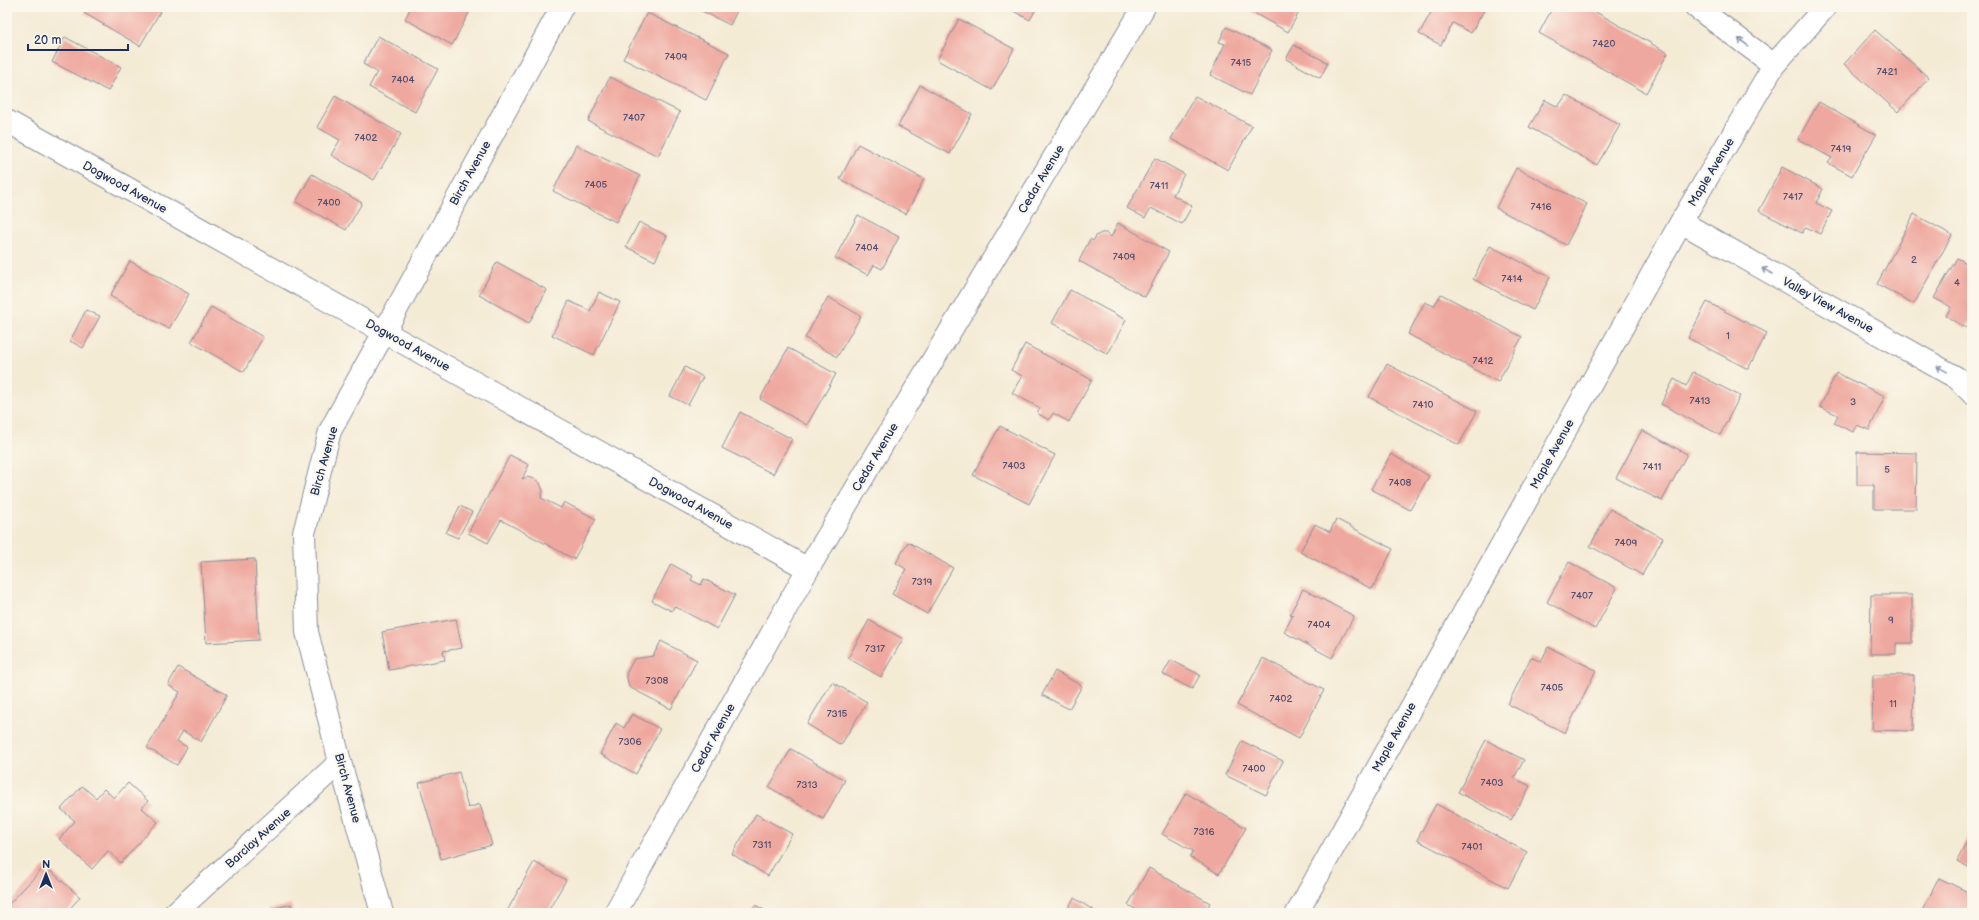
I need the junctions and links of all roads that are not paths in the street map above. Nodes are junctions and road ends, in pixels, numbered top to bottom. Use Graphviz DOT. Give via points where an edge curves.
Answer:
graph roads {
  1 [pos="562,7"];
  2 [pos="1144,7"];
  3 [pos="1696,7"];
  4 [pos="1825,7"];
  5 [pos="1774,65"];
  6 [pos="7,121"];
  7 [pos="1681,222"];
  8 [pos="383,331"];
  9 [pos="1972,393"];
  10 [pos="808,569"];
  11 [pos="340,762"];
  12 [pos="175,913"];
  13 [pos="382,913"];
  14 [pos="615,913"];
  15 [pos="1297,913"];
  1 -- 8 [label="street, Birch Avenue"];
  2 -- 10 [label="street, Cedar Avenue"];
  5 -- 3 [label="street, one-way"];
  4 -- 5 [label="street, Maple Avenue"];
  5 -- 7 [label="street, Maple Avenue"];
  6 -- 8 [label="street, Dogwood Avenue"];
  9 -- 7 [label="street, Valley View Avenue, one-way" via="1957,378"];
  7 -- 15 [label="street, Maple Avenue"];
  8 -- 10 [label="street, Dogwood Avenue"];
  8 -- 11 [label="street, Birch Avenue" via="330,431 304,533 307,632"];
  10 -- 14 [label="street, Cedar Avenue"];
  11 -- 12 [label="street, Barclay Avenue"];
  11 -- 13 [label="street, Birch Avenue"];
}
